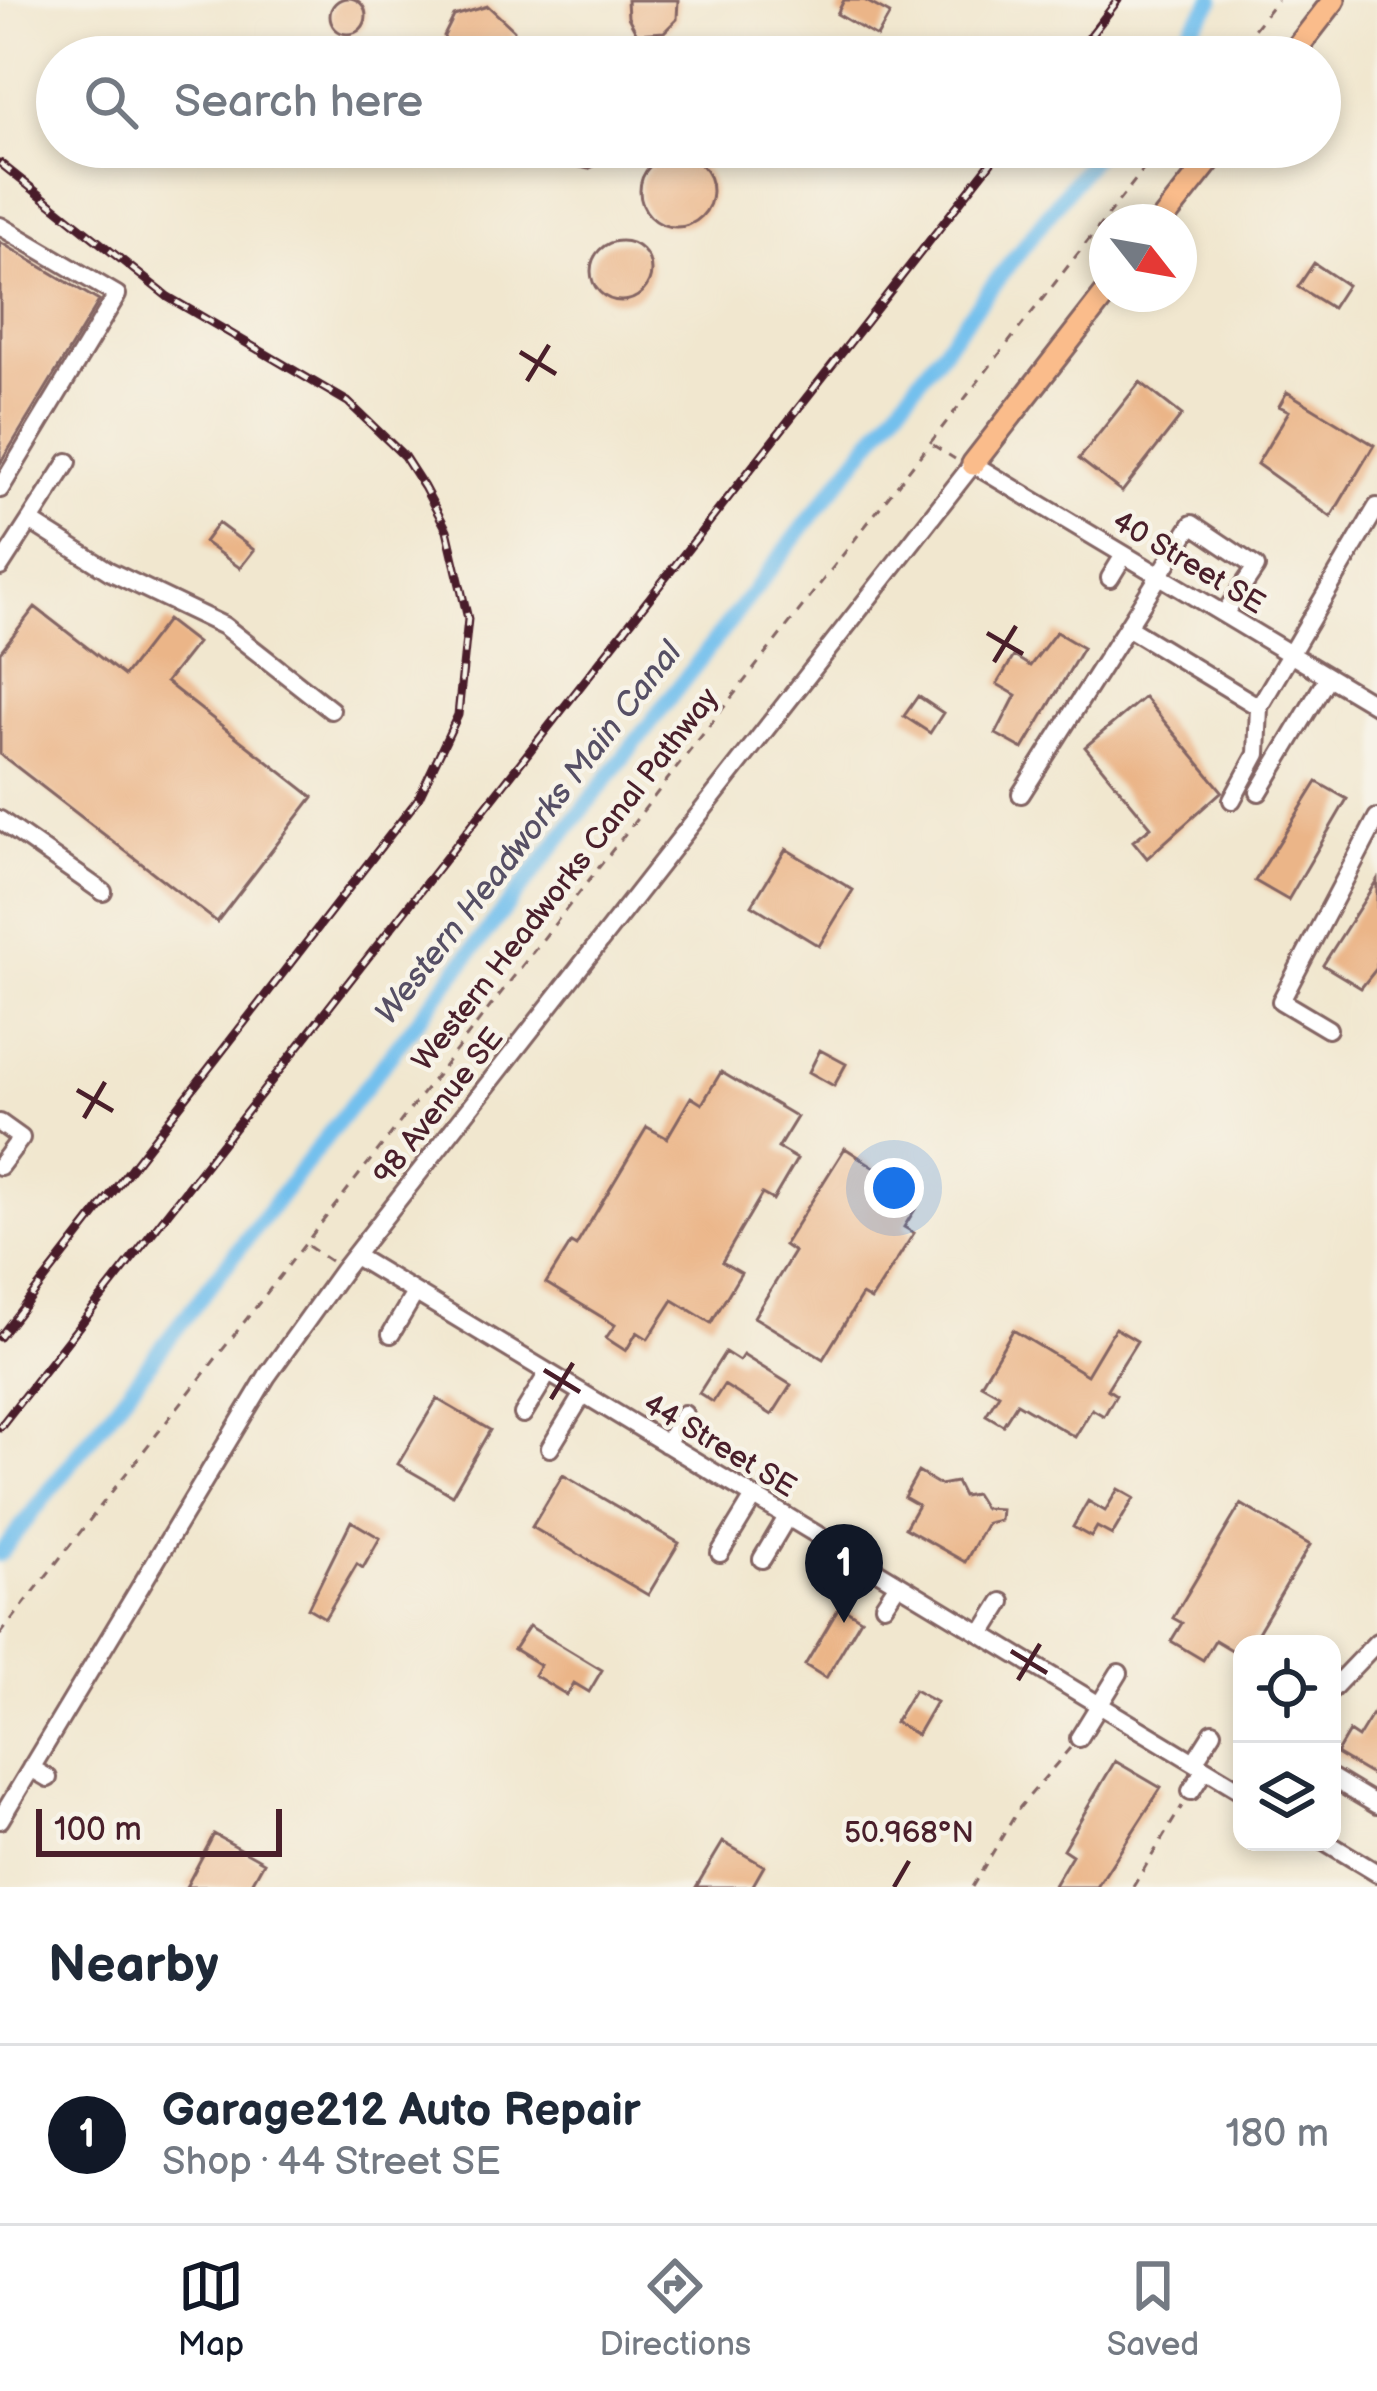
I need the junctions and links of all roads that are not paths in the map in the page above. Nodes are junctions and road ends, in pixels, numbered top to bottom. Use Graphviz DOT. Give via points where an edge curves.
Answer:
graph roads {
  1 [pos="1334,0"];
  2 [pos="1306,36"];
  3 [pos="1203,168"];
  4 [pos="1175,204"];
  5 [pos="0,226"];
  6 [pos="1091,312"];
  7 [pos="68,462"];
  8 [pos="973,464"];
  9 [pos="0,490"];
  10 [pos="1377,507"];
  11 [pos="30,521"];
  12 [pos="1124,555"];
  13 [pos="0,567"];
  14 [pos="1158,574"];
  15 [pos="1110,578"];
  16 [pos="1224,614"];
  17 [pos="1127,627"];
  18 [pos="1289,653"];
  19 [pos="1328,677"];
  20 [pos="1259,706"];
  21 [pos="1377,706"];
  22 [pos="331,710"];
  23 [pos="1259,792"];
  24 [pos="1021,794"];
  25 [pos="1232,800"];
  26 [pos="1377,818"];
  27 [pos="0,820"];
  28 [pos="103,892"];
  29 [pos="1328,1029"];
  30 [pos="0,1123"];
  31 [pos="0,1166"];
  32 [pos="349,1263"];
  33 [pos="415,1293"];
  34 [pos="391,1334"];
  35 [pos="548,1373"];
  36 [pos="583,1394"];
  37 [pos="524,1414"];
  38 [pos="683,1414"];
  39 [pos="666,1444"];
  40 [pos="550,1448"];
  41 [pos="754,1497"];
  42 [pos="788,1517"];
  43 [pos="842,1550"];
  44 [pos="720,1553"];
  45 [pos="762,1559"];
  46 [pos="828,1572"];
  47 [pos="898,1584"];
  48 [pos="1002,1602"];
  49 [pos="884,1605"];
  50 [pos="982,1634"];
  51 [pos="1377,1642"];
  52 [pos="1119,1673"];
  53 [pos="1341,1680"];
  54 [pos="1099,1705"];
  55 [pos="1213,1732"];
  56 [pos="1079,1738"];
  57 [pos="1199,1766"];
  58 [pos="31,1768"];
  59 [pos="48,1778"];
  60 [pos="1341,1783"];
  61 [pos="1233,1786"];
  62 [pos="1191,1790"];
  63 [pos="1377,1804"];
  64 [pos="0,1820"];
  65 [pos="1338,1851"];
  66 [pos="1375,1880"];
  1 -- 2 [label="main road"];
  3 -- 4 [label="main road"];
  5 -- 9 [label="street" via="117,295"];
  6 -- 8 [label="main road"];
  7 -- 11 [label="street"];
  8 -- 12 [label="street, 40 Street SE"];
  8 -- 32 [label="street, 98 Avenue SE"];
  10 -- 18 [label="street"];
  11 -- 13 [label="street"];
  11 -- 22 [label="street" via="109,571 224,626"];
  12 -- 14 [label="street, 40 Street SE"];
  12 -- 15 [label="street"];
  14 -- 16 [label="street, 40 Street SE"];
  14 -- 16 [label="street" via="1192,524 1256,567"];
  14 -- 17 [label="street"];
  16 -- 18 [label="street, 40 Street SE"];
  17 -- 20 [label="street"];
  17 -- 24 [label="street"];
  18 -- 19 [label="street, 40 Street SE"];
  18 -- 20 [label="street"];
  19 -- 21 [label="street, 40 Street SE"];
  19 -- 23 [label="street"];
  20 -- 25 [label="street" via="1256,754"];
  26 -- 29 [label="street" via="1281,1001"];
  27 -- 28 [label="street"];
  30 -- 31 [label="street" via="21,1138"];
  32 -- 33 [label="street, 44 Street SE"];
  32 -- 58 [label="street, 98 Avenue SE" via="267,1376"];
  33 -- 34 [label="street"];
  33 -- 35 [label="street, 44 Street SE"];
  35 -- 36 [label="street, 44 Street SE"];
  35 -- 37 [label="street"];
  36 -- 39 [label="street, 44 Street SE"];
  36 -- 40 [label="street"];
  38 -- 39 [label="street"];
  39 -- 41 [label="street, 44 Street SE"];
  41 -- 42 [label="street, 44 Street SE"];
  41 -- 44 [label="street"];
  42 -- 43 [label="street, 44 Street SE"];
  42 -- 45 [label="street"];
  43 -- 46 [label="street"];
  43 -- 47 [label="street, 44 Street SE"];
  47 -- 49 [label="street"];
  47 -- 50 [label="street, 44 Street SE"];
  48 -- 50 [label="street"];
  50 -- 54 [label="street, 44 Street SE"];
  51 -- 53 [label="street"];
  52 -- 54 [label="street"];
  54 -- 56 [label="street"];
  54 -- 57 [label="street, 44 Street SE"];
  55 -- 57 [label="street"];
  57 -- 61 [label="street, 44 Street SE"];
  57 -- 62 [label="street"];
  58 -- 59 [label="street"];
  58 -- 64 [label="street, 98 Avenue SE"];
  60 -- 63 [label="street"];
  65 -- 66 [label="street"];
}
